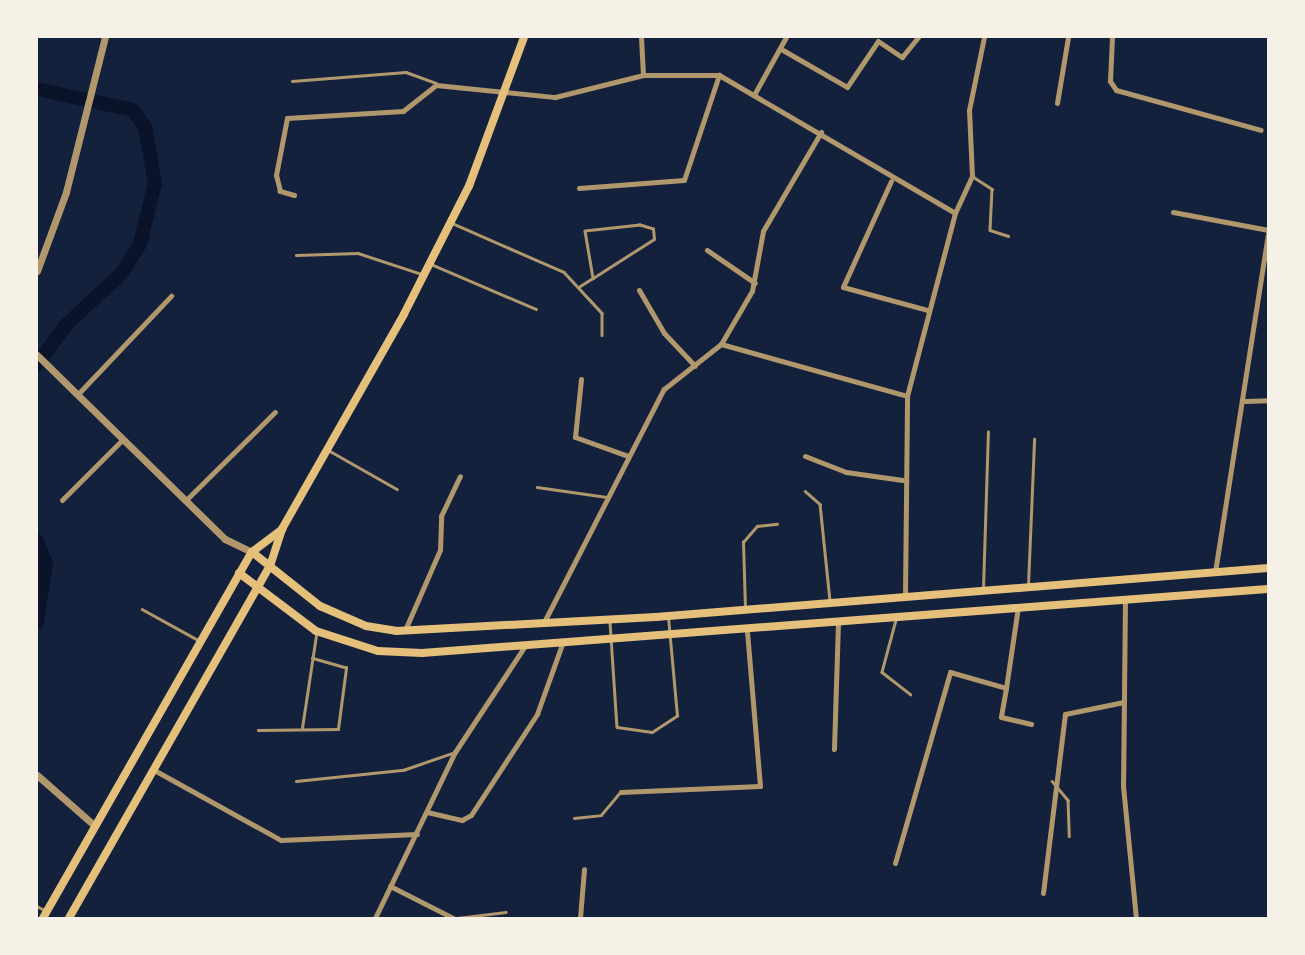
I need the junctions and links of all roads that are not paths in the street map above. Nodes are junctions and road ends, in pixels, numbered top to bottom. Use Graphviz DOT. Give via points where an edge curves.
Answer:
graph roads {
  1 [pos="105,37"];
  2 [pos="524,37"];
  3 [pos="642,37"];
  4 [pos="786,37"];
  5 [pos="918,37"];
  6 [pos="984,37"];
  7 [pos="1068,37"];
  8 [pos="1112,37"];
  9 [pos="781,49"];
  10 [pos="643,75"];
  11 [pos="719,75"];
  12 [pos="292,81"];
  13 [pos="439,85"];
  14 [pos="505,93"];
  15 [pos="755,93"];
  16 [pos="1057,103"];
  17 [pos="1261,130"];
  18 [pos="821,132"];
  19 [pos="972,176"];
  20 [pos="891,181"];
  21 [pos="579,188"];
  22 [pos="294,195"];
  23 [pos="1174,212"];
  24 [pos="955,213"];
  25 [pos="451,223"];
  26 [pos="1268,231"];
  27 [pos="1008,236"];
  28 [pos="707,250"];
  29 [pos="296,255"];
  30 [pos="430,263"];
  31 [pos="37,271"];
  32 [pos="424,275"];
  33 [pos="593,278"];
  34 [pos="754,283"];
  35 [pos="580,286"];
  36 [pos="639,290"];
  37 [pos="171,296"];
  38 [pos="536,309"];
  39 [pos="927,310"];
  40 [pos="602,335"];
  41 [pos="721,344"];
  42 [pos="37,355"];
  43 [pos="695,366"];
  44 [pos="581,379"];
  45 [pos="77,394"];
  46 [pos="907,396"];
  47 [pos="1268,400"];
  48 [pos="1245,401"];
  49 [pos="275,412"];
  50 [pos="988,432"];
  51 [pos="123,439"];
  52 [pos="1034,439"];
  53 [pos="327,450"];
  54 [pos="628,456"];
  55 [pos="805,456"];
  56 [pos="460,475"];
  57 [pos="902,480"];
  58 [pos="537,487"];
  59 [pos="397,489"];
  60 [pos="805,491"];
  61 [pos="607,497"];
  62 [pos="62,500"];
  63 [pos="186,500"];
  64 [pos="777,524"];
  65 [pos="282,529"];
  66 [pos="252,552"];
  67 [pos="270,566"];
  68 [pos="1268,568"];
  69 [pos="1215,572"];
  70 [pos="239,573"];
  71 [pos="1028,585"];
  72 [pos="257,587"];
  73 [pos="983,589"];
  74 [pos="1268,589"];
  75 [pos="905,595"];
  76 [pos="1125,599"];
  77 [pos="830,602"];
  78 [pos="1018,607"];
  79 [pos="142,609"];
  80 [pos="746,609"];
  81 [pos="667,616"];
  82 [pos="897,617"];
  83 [pos="610,619"];
  84 [pos="838,620"];
  85 [pos="544,622"];
  86 [pos="405,630"];
  87 [pos="316,631"];
  88 [pos="747,631"];
  89 [pos="670,639"];
  90 [pos="200,640"];
  91 [pos="612,642"];
  92 [pos="562,643"];
  93 [pos="526,645"];
  94 [pos="312,658"];
  95 [pos="1006,688"];
  96 [pos="910,694"];
  97 [pos="1124,702"];
  98 [pos="1031,723"];
  99 [pos="302,728"];
  100 [pos="258,730"];
  101 [pos="834,749"];
  102 [pos="455,752"];
  103 [pos="154,770"];
  104 [pos="37,775"];
  105 [pos="296,781"];
  106 [pos="1052,781"];
  107 [pos="621,792"];
  108 [pos="427,812"];
  109 [pos="574,818"];
  110 [pos="95,826"];
  111 [pos="417,834"];
  112 [pos="1069,836"];
  113 [pos="895,863"];
  114 [pos="584,869"];
  115 [pos="390,886"];
  116 [pos="1043,892"];
  117 [pos="37,906"];
  118 [pos="506,912"];
  119 [pos="45,915"];
  120 [pos="69,918"];
  121 [pos="375,918"];
  122 [pos="455,918"];
  123 [pos="580,918"];
  124 [pos="1136,918"];
  1 -- 31 [label="street" via="88,112"];
  2 -- 14 [label="main road"];
  3 -- 10 [label="street"];
  4 -- 9 [label="street"];
  5 -- 9 [label="street" via="902,57 878,41 847,87"];
  6 -- 19 [label="street" via="969,110"];
  7 -- 16 [label="street"];
  8 -- 17 [label="street" via="1110,81 1116,90"];
  9 -- 15 [label="street"];
  10 -- 11 [label="street"];
  10 -- 14 [label="street" via="555,97"];
  11 -- 15 [label="street"];
  11 -- 21 [label="street" via="684,180"];
  12 -- 13 [label="lane" via="406,72"];
  13 -- 14 [label="street"];
  13 -- 22 [label="street" via="427,86 414,107 404,111 287,118 276,175 280,191"];
  14 -- 25 [label="main road"];
  15 -- 18 [label="street"];
  18 -- 20 [label="street"];
  18 -- 34 [label="street" via="763,231"];
  19 -- 24 [label="street"];
  19 -- 27 [label="lane" via="992,189 990,230"];
  20 -- 24 [label="street"];
  20 -- 39 [label="street" via="843,287"];
  23 -- 26 [label="street"];
  24 -- 39 [label="street"];
  25 -- 30 [label="main road"];
  25 -- 35 [label="lane" via="564,272"];
  26 -- 48 [label="street"];
  28 -- 34 [label="street"];
  29 -- 32 [label="lane" via="358,253"];
  30 -- 32 [label="main road"];
  30 -- 38 [label="lane"];
  32 -- 53 [label="main road"];
  33 -- 33 [label="lane" via="654,239 653,229 640,225 585,231"];
  33 -- 35 [label="lane"];
  34 -- 41 [label="street"];
  35 -- 40 [label="lane" via="602,313"];
  36 -- 43 [label="street" via="664,332"];
  37 -- 45 [label="street"];
  39 -- 46 [label="street"];
  41 -- 43 [label="street"];
  41 -- 46 [label="street"];
  42 -- 45 [label="street"];
  43 -- 54 [label="street" via="664,389"];
  44 -- 54 [label="street" via="575,437"];
  45 -- 51 [label="street"];
  46 -- 57 [label="street"];
  47 -- 48 [label="street"];
  48 -- 69 [label="street"];
  49 -- 63 [label="street"];
  50 -- 73 [label="lane"];
  51 -- 62 [label="street"];
  51 -- 63 [label="street"];
  52 -- 71 [label="lane"];
  53 -- 59 [label="lane"];
  53 -- 65 [label="main road"];
  54 -- 61 [label="street"];
  55 -- 57 [label="street" via="846,471"];
  56 -- 86 [label="street" via="441,516 440,551"];
  57 -- 75 [label="street"];
  58 -- 61 [label="lane"];
  60 -- 77 [label="lane" via="820,504"];
  61 -- 85 [label="street"];
  63 -- 66 [label="street" via="225,539"];
  64 -- 80 [label="lane" via="757,526 743,542"];
  65 -- 66 [label="main road"];
  65 -- 67 [label="main road"];
  66 -- 67 [label="main road"];
  66 -- 70 [label="main road"];
  67 -- 72 [label="main road"];
  67 -- 86 [label="main road" via="320,606 366,626"];
  68 -- 69 [label="main road"];
  69 -- 71 [label="main road"];
  70 -- 72 [label="main road"];
  70 -- 90 [label="main road"];
  71 -- 73 [label="main road"];
  72 -- 87 [label="main road"];
  72 -- 103 [label="main road"];
  73 -- 75 [label="main road"];
  74 -- 76 [label="main road"];
  75 -- 77 [label="main road"];
  76 -- 78 [label="main road"];
  76 -- 97 [label="street"];
  77 -- 80 [label="main road"];
  78 -- 82 [label="main road"];
  78 -- 95 [label="street"];
  79 -- 90 [label="lane"];
  80 -- 81 [label="main road"];
  81 -- 83 [label="main road"];
  81 -- 89 [label="lane"];
  82 -- 84 [label="main road"];
  82 -- 96 [label="lane" via="882,672"];
  83 -- 85 [label="main road"];
  83 -- 91 [label="lane"];
  84 -- 88 [label="main road"];
  84 -- 101 [label="street"];
  85 -- 86 [label="main road"];
  87 -- 93 [label="main road" via="378,651"];
  87 -- 94 [label="lane"];
  88 -- 89 [label="main road"];
  88 -- 107 [label="street" via="760,786"];
  89 -- 91 [label="main road"];
  89 -- 91 [label="lane" via="677,716 652,732 617,727"];
  90 -- 110 [label="main road"];
  91 -- 92 [label="main road"];
  92 -- 93 [label="main road"];
  92 -- 108 [label="street" via="537,714 471,815 462,820"];
  93 -- 102 [label="street"];
  94 -- 99 [label="lane"];
  94 -- 99 [label="lane" via="346,668 338,729"];
  95 -- 98 [label="street" via="1001,717"];
  95 -- 113 [label="street" via="950,672"];
  97 -- 106 [label="street" via="1065,714"];
  97 -- 124 [label="street" via="1123,786"];
  99 -- 100 [label="lane"];
  102 -- 105 [label="lane" via="403,770"];
  102 -- 108 [label="street"];
  103 -- 111 [label="street" via="281,841"];
  103 -- 120 [label="main road"];
  104 -- 110 [label="street"];
  106 -- 112 [label="lane" via="1068,800"];
  106 -- 116 [label="street"];
  107 -- 109 [label="lane" via="601,815"];
  108 -- 111 [label="street"];
  110 -- 119 [label="main road"];
  111 -- 115 [label="street"];
  114 -- 123 [label="street"];
  115 -- 121 [label="street"];
  115 -- 122 [label="street"];
  117 -- 119 [label="lane"];
  118 -- 122 [label="lane"];
}
